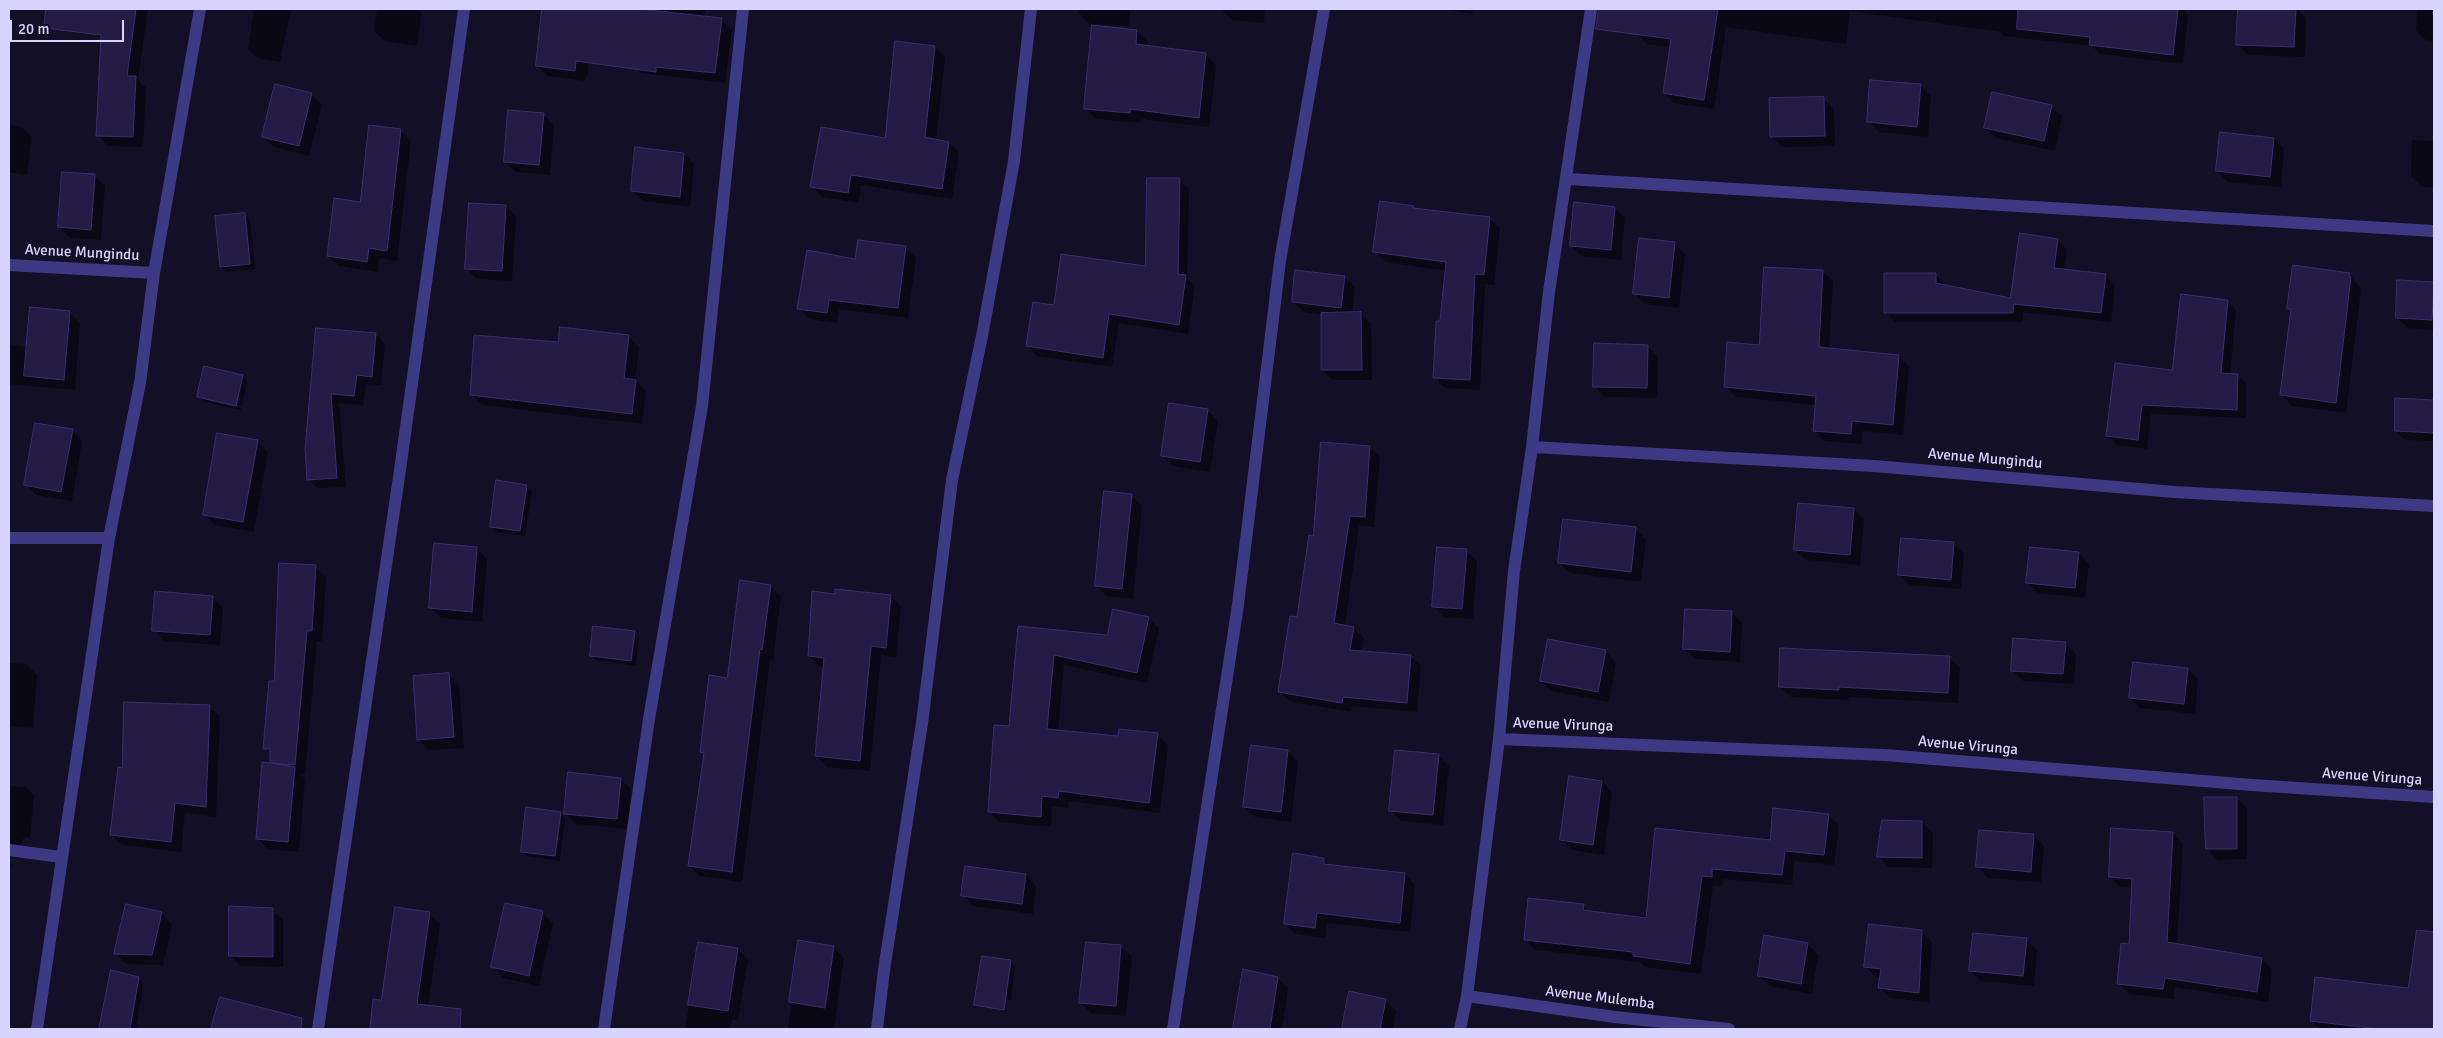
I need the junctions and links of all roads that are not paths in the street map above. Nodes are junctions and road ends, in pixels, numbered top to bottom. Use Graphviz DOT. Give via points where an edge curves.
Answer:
graph roads {
  1 [pos="200,9"];
  2 [pos="464,9"];
  3 [pos="743,9"];
  4 [pos="1032,9"];
  5 [pos="1324,9"];
  6 [pos="1591,9"];
  7 [pos="1568,179"];
  8 [pos="2434,231"];
  9 [pos="9,265"];
  10 [pos="154,273"];
  11 [pos="1532,447"];
  12 [pos="2434,506"];
  13 [pos="9,538"];
  14 [pos="109,538"];
  15 [pos="1499,739"];
  16 [pos="2434,797"];
  17 [pos="9,850"];
  18 [pos="61,857"];
  19 [pos="1467,996"];
  20 [pos="37,1029"];
  21 [pos="318,1029"];
  22 [pos="604,1029"];
  23 [pos="877,1029"];
  24 [pos="1173,1029"];
  25 [pos="1460,1029"];
  26 [pos="1729,1029"];
  1 -- 10 [label="street"];
  2 -- 21 [label="street"];
  3 -- 22 [label="street" via="702,406 649,719"];
  4 -- 23 [label="street" via="1014,161 952,480 922,722"];
  5 -- 24 [label="street" via="1280,261 1238,605"];
  6 -- 7 [label="street"];
  7 -- 8 [label="street"];
  7 -- 11 [label="street" via="1549,292"];
  9 -- 10 [label="street, Avenue Mungindu"];
  10 -- 14 [label="street" via="140,383"];
  11 -- 12 [label="street, Avenue Mungindu" via="1874,466 2174,492"];
  11 -- 15 [label="street" via="1514,571"];
  13 -- 14 [label="street"];
  14 -- 18 [label="street"];
  15 -- 16 [label="street, Avenue Virunga" via="1885,755"];
  15 -- 19 [label="street"];
  17 -- 18 [label="street"];
  18 -- 20 [label="street"];
  19 -- 25 [label="street"];
  19 -- 26 [label="street, Avenue Mulemba"];
}
